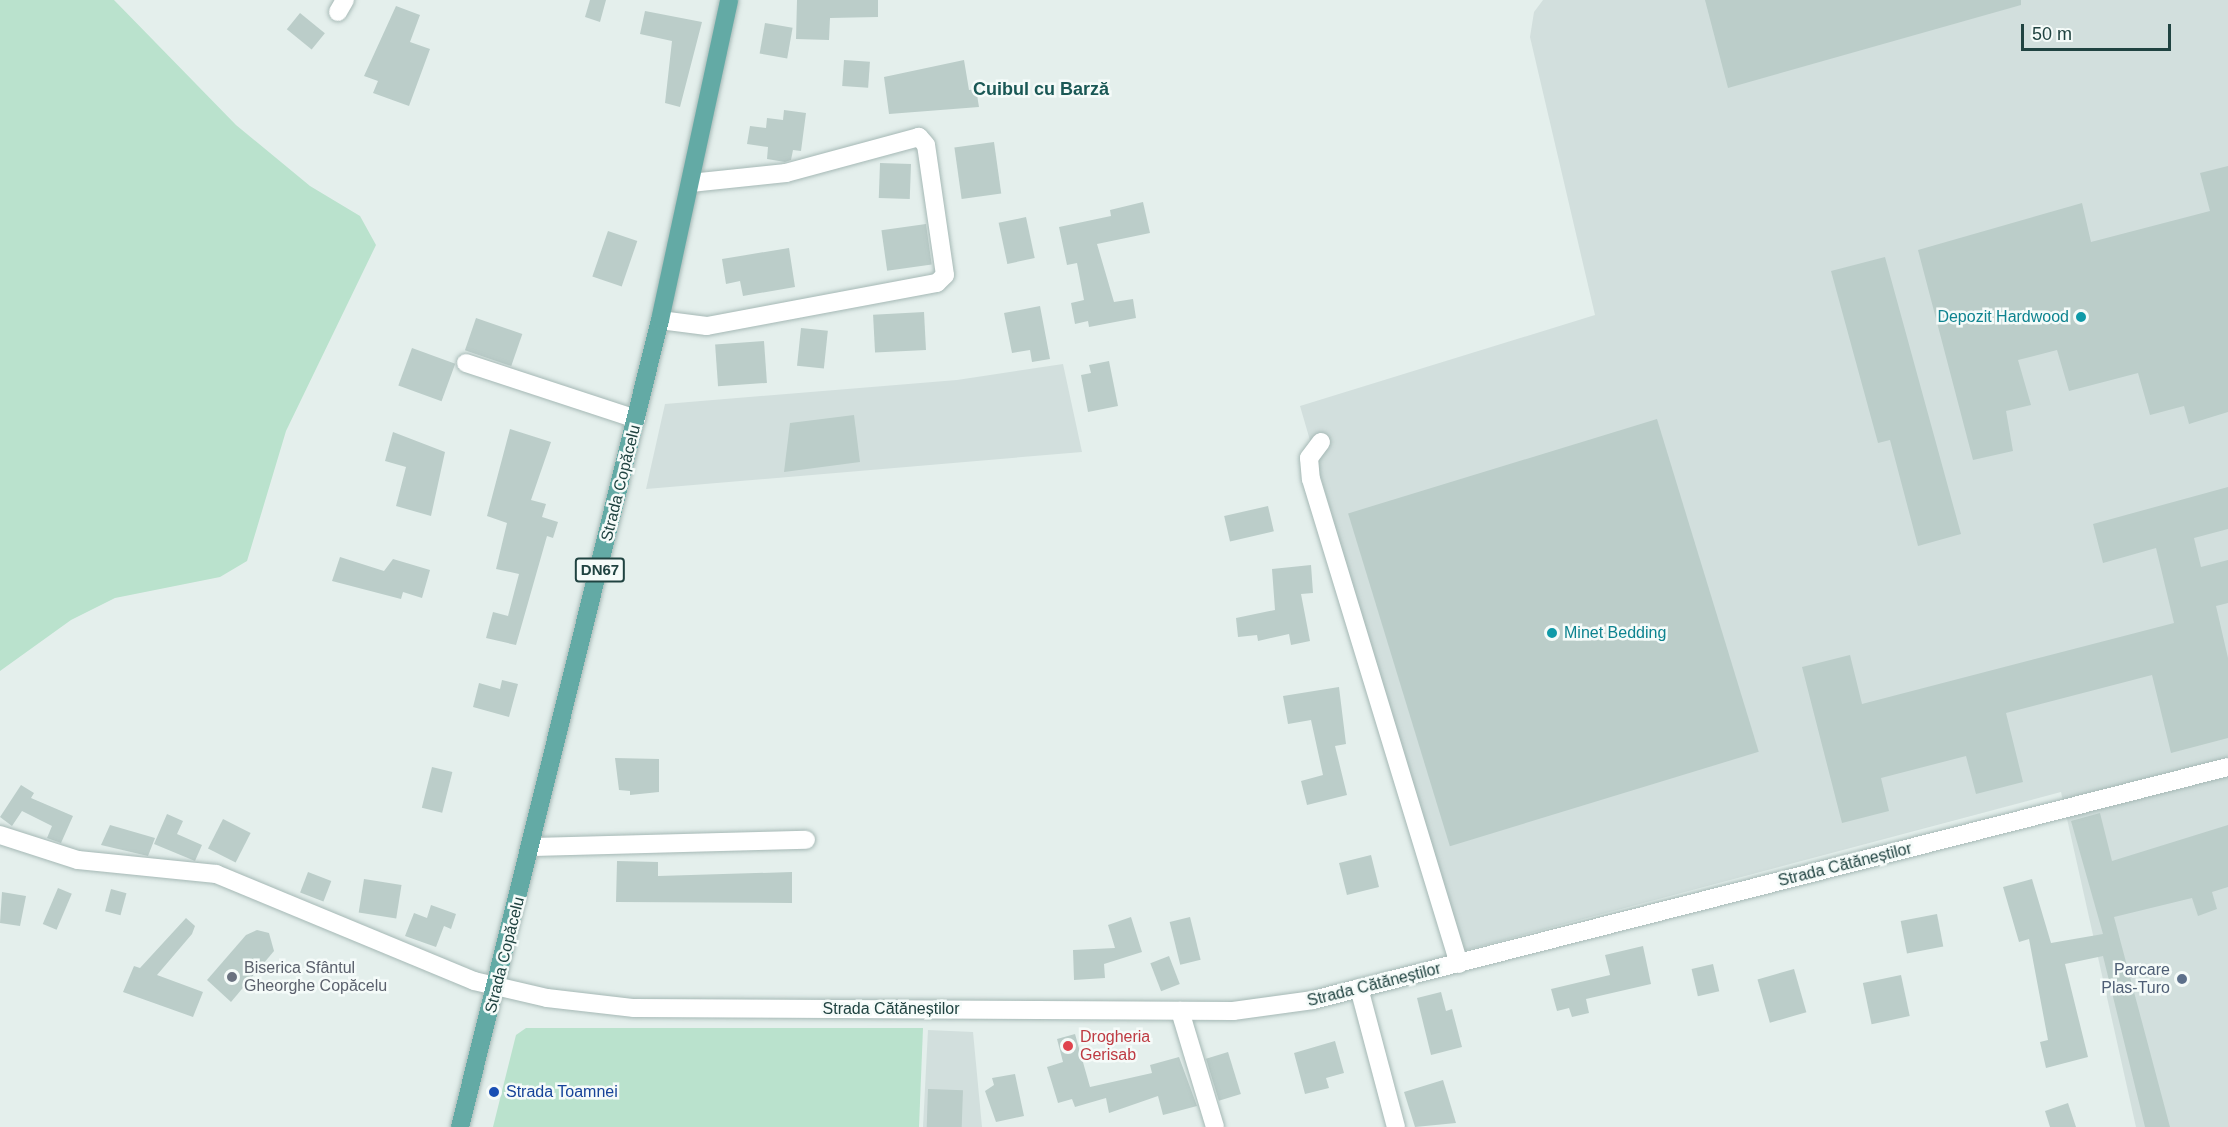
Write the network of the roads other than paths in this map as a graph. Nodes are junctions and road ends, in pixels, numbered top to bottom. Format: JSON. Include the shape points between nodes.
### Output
{"nodes":[{"id":1,"x":728,"y":5,"type":"edge"},
{"id":2,"x":691,"y":183,"type":"junction"},
{"id":3,"x":660,"y":320,"type":"junction"},
{"id":4,"x":466,"y":363,"type":"dead end"},
{"id":5,"x":636,"y":419,"type":"junction"},
{"id":6,"x":1321,"y":442,"type":"dead end"},
{"id":7,"x":2228,"y":767,"type":"edge"},
{"id":8,"x":0,"y":835,"type":"edge"},
{"id":9,"x":806,"y":840,"type":"dead end"},
{"id":10,"x":533,"y":847,"type":"junction"},
{"id":11,"x":1459,"y":964,"type":"junction"},
{"id":12,"x":497,"y":986,"type":"junction"},
{"id":13,"x":1359,"y":988,"type":"junction"},
{"id":14,"x":1180,"y":1011,"type":"junction"},
{"id":15,"x":460,"y":1127,"type":"edge"},
{"id":16,"x":1215,"y":1127,"type":"edge"},
{"id":17,"x":1395,"y":1127,"type":"edge"}],
"edges":[{"from":1,"to":2,"type":"main road","name":"Strada Copăcelu","number":"DN67"},
{"from":2,"to":3,"type":"main road","name":"Strada Copăcelu","number":"DN67"},
{"from":2,"to":3,"type":"street","via":[[786,173],[919,137],[926,145],[945,275],[937,282],[915,287],[707,326]]},
{"from":3,"to":5,"type":"main road","name":"Strada Copăcelu","number":"DN67"},
{"from":4,"to":5,"type":"street"},
{"from":5,"to":10,"type":"main road","name":"Strada Copăcelu","number":"DN67"},
{"from":6,"to":11,"type":"street","via":[[1309,458],[1311,479]]},
{"from":7,"to":11,"type":"street","name":"Strada Cătăneștilor"},
{"from":8,"to":12,"type":"street","via":[[78,860],[216,874]]},
{"from":9,"to":10,"type":"street"},
{"from":10,"to":12,"type":"main road","name":"Strada Copăcelu","number":"DN67"},
{"from":11,"to":13,"type":"street","name":"Strada Cătăneștilor"},
{"from":12,"to":14,"type":"street","name":"Strada Cătăneștilor","via":[[634,1008]]},
{"from":12,"to":15,"type":"main road","name":"Strada Copăcelu","number":"DN67"},
{"from":13,"to":14,"type":"street","name":"Strada Cătăneștilor","via":[[1267,1010]]},
{"from":13,"to":17,"type":"street"},
{"from":14,"to":16,"type":"street"}]}
